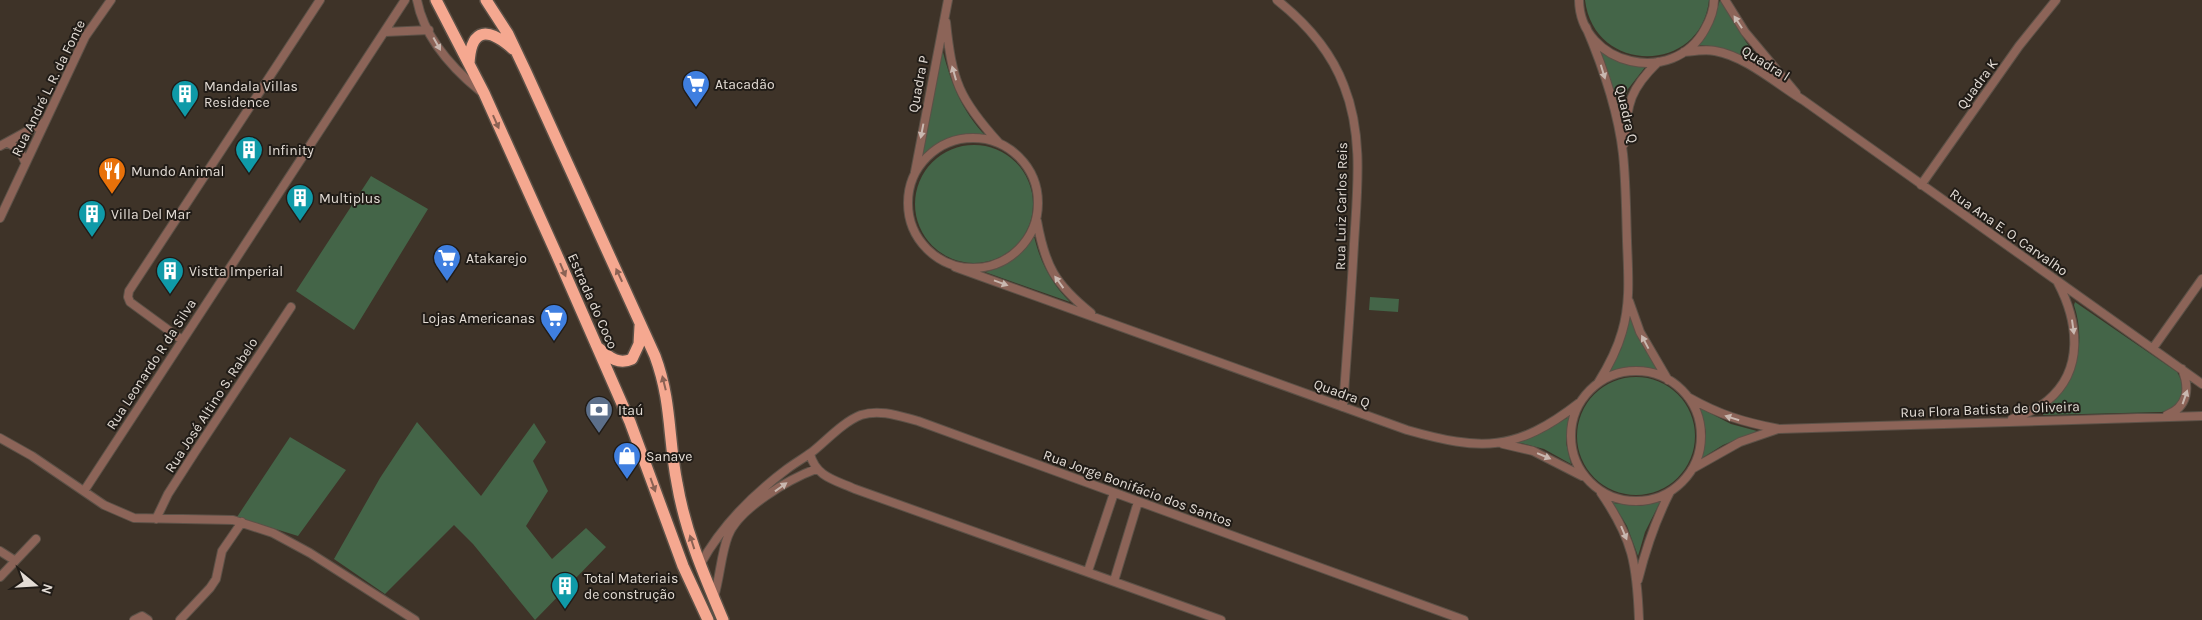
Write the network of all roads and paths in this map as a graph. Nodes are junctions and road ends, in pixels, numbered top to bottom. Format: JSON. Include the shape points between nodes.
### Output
{"nodes":[{"id":1,"x":111,"y":0,"type":"edge"},
{"id":2,"x":320,"y":0,"type":"edge"},
{"id":3,"x":405,"y":0,"type":"edge"},
{"id":4,"x":417,"y":0,"type":"edge"},
{"id":5,"x":436,"y":0,"type":"edge"},
{"id":6,"x":486,"y":0,"type":"edge"},
{"id":7,"x":948,"y":0,"type":"edge"},
{"id":8,"x":1278,"y":0,"type":"edge"},
{"id":9,"x":1573,"y":0,"type":"edge"},
{"id":10,"x":1579,"y":0,"type":"edge"},
{"id":11,"x":1714,"y":0,"type":"edge"},
{"id":12,"x":1725,"y":0,"type":"edge"},
{"id":13,"x":2056,"y":0,"type":"edge"},
{"id":14,"x":1581,"y":13,"type":"junction"},
{"id":15,"x":945,"y":14,"type":"junction"},
{"id":16,"x":1586,"y":26,"type":"junction"},
{"id":17,"x":429,"y":30,"type":"junction"},
{"id":18,"x":384,"y":32,"type":"junction"},
{"id":19,"x":517,"y":52,"type":"junction"},
{"id":20,"x":1684,"y":52,"type":"junction"},
{"id":21,"x":1658,"y":62,"type":"junction"},
{"id":22,"x":470,"y":64,"type":"junction"},
{"id":23,"x":484,"y":93,"type":"junction"},
{"id":24,"x":1803,"y":100,"type":"junction"},
{"id":25,"x":44,"y":122,"type":"junction"},
{"id":26,"x":8,"y":143,"type":"junction"},
{"id":27,"x":999,"y":143,"type":"junction"},
{"id":28,"x":0,"y":146,"type":"edge"},
{"id":29,"x":1623,"y":154,"type":"junction"},
{"id":30,"x":26,"y":162,"type":"junction"},
{"id":31,"x":915,"y":174,"type":"junction"},
{"id":32,"x":1921,"y":185,"type":"junction"},
{"id":33,"x":0,"y":218,"type":"edge"},
{"id":34,"x":1036,"y":219,"type":"junction"},
{"id":35,"x":955,"y":266,"type":"junction"},
{"id":36,"x":2202,"y":280,"type":"edge"},
{"id":37,"x":2057,"y":281,"type":"junction"},
{"id":38,"x":1629,"y":300,"type":"junction"},
{"id":39,"x":291,"y":307,"type":"dead end"},
{"id":40,"x":1094,"y":316,"type":"junction"},
{"id":41,"x":640,"y":320,"type":"junction"},
{"id":42,"x":182,"y":340,"type":"junction"},
{"id":43,"x":597,"y":346,"type":"junction"},
{"id":44,"x":2153,"y":348,"type":"junction"},
{"id":45,"x":2182,"y":369,"type":"junction"},
{"id":46,"x":1668,"y":380,"type":"junction"},
{"id":47,"x":1598,"y":383,"type":"junction"},
{"id":48,"x":2202,"y":384,"type":"edge"},
{"id":49,"x":1688,"y":397,"type":"junction"},
{"id":50,"x":1580,"y":403,"type":"junction"},
{"id":51,"x":1343,"y":407,"type":"junction"},
{"id":52,"x":2165,"y":416,"type":"junction"},
{"id":53,"x":2202,"y":416,"type":"edge"},
{"id":54,"x":2008,"y":421,"type":"junction"},
{"id":55,"x":1779,"y":429,"type":"junction"},
{"id":56,"x":0,"y":438,"type":"edge"},
{"id":57,"x":1501,"y":444,"type":"junction"},
{"id":58,"x":810,"y":454,"type":"junction"},
{"id":59,"x":816,"y":468,"type":"junction"},
{"id":60,"x":1692,"y":470,"type":"junction"},
{"id":61,"x":1584,"y":476,"type":"junction"},
{"id":62,"x":84,"y":491,"type":"junction"},
{"id":63,"x":1599,"y":491,"type":"junction"},
{"id":64,"x":1670,"y":492,"type":"junction"},
{"id":65,"x":1114,"y":493,"type":"junction"},
{"id":66,"x":764,"y":494,"type":"junction"},
{"id":67,"x":1138,"y":502,"type":"junction"},
{"id":68,"x":156,"y":519,"type":"junction"},
{"id":69,"x":735,"y":519,"type":"junction"},
{"id":70,"x":242,"y":522,"type":"junction"},
{"id":71,"x":36,"y":539,"type":"dead end"},
{"id":72,"x":0,"y":551,"type":"edge"},
{"id":73,"x":14,"y":560,"type":"junction"},
{"id":74,"x":700,"y":565,"type":"junction"},
{"id":75,"x":1088,"y":571,"type":"junction"},
{"id":76,"x":0,"y":577,"type":"edge"},
{"id":77,"x":1114,"y":580,"type":"junction"},
{"id":78,"x":1638,"y":582,"type":"junction"},
{"id":79,"x":714,"y":597,"type":"junction"},
{"id":80,"x":134,"y":620,"type":"edge"},
{"id":81,"x":148,"y":620,"type":"edge"},
{"id":82,"x":180,"y":620,"type":"edge"},
{"id":83,"x":415,"y":620,"type":"edge"},
{"id":84,"x":708,"y":620,"type":"edge"},
{"id":85,"x":724,"y":620,"type":"edge"},
{"id":86,"x":1221,"y":620,"type":"edge"},
{"id":87,"x":1464,"y":620,"type":"edge"},
{"id":88,"x":1639,"y":620,"type":"edge"}],
"edges":[{"from":1,"to":25,"type":"street","name":"Rua André L. R. da Fonte","via":[[85,36]]},
{"from":2,"to":42,"type":"street","via":[[129,291],[130,302]]},
{"from":3,"to":18,"type":"street","name":"Rua Leonardo R da Silva"},
{"from":4,"to":17,"type":"street"},
{"from":5,"to":22,"type":"highway","name":"Estrada do Coco"},
{"from":6,"to":19,"type":"highway"},
{"from":7,"to":15,"type":"street","name":"Quadra P"},
{"from":8,"to":51,"type":"street","name":"Rua Luiz Carlos Reis","via":[[1315,36],[1331,60],[1344,86],[1356,137],[1356,209]]},
{"from":9,"to":14,"type":"street"},
{"from":10,"to":14,"type":"street"},
{"from":11,"to":20,"type":"street","via":[[1710,20],[1702,35]]},
{"from":24,"to":12,"type":"street","one_way":true,"via":[[1745,32]]},
{"from":13,"to":32,"type":"street","name":"Quadra K","via":[[2019,46]]},
{"from":14,"to":16,"type":"street"},
{"from":27,"to":15,"type":"street","one_way":true,"via":[[962,96],[950,56]]},
{"from":15,"to":31,"type":"street","name":"Quadra P","one_way":true},
{"from":16,"to":21,"type":"street","via":[[1596,42],[1611,54],[1628,61]]},
{"from":16,"to":29,"type":"street","name":"Quadra Q","one_way":true,"via":[[1610,92]]},
{"from":17,"to":18,"type":"street"},
{"from":17,"to":23,"type":"street","one_way":true,"via":[[446,59]]},
{"from":18,"to":42,"type":"street","name":"Rua Leonardo R da Silva"},
{"from":19,"to":22,"type":"highway","via":[[498,37],[482,34],[471,45]]},
{"from":41,"to":19,"type":"highway","one_way":true},
{"from":20,"to":21,"type":"street"},
{"from":20,"to":24,"type":"street","name":"Quadra l","via":[[1714,50],[1729,55]]},
{"from":21,"to":29,"type":"street","via":[[1631,96]]},
{"from":22,"to":23,"type":"highway","name":"Estrada do Coco"},
{"from":23,"to":43,"type":"highway","name":"Estrada do Coco","one_way":true},
{"from":24,"to":32,"type":"street","name":"Rua Ana E. O. Carvalho"},
{"from":25,"to":26,"type":"street"},
{"from":25,"to":30,"type":"street","name":"Rua André L. R. da Fonte"},
{"from":26,"to":28,"type":"street"},
{"from":26,"to":30,"type":"street","via":[[19,149]]},
{"from":27,"to":31,"type":"street","via":[[980,138],[960,139],[942,146],[926,158]]},
{"from":27,"to":34,"type":"street","via":[[1014,152],[1027,166],[1035,182],[1038,200]]},
{"from":29,"to":38,"type":"street","name":"Quadra Q"},
{"from":30,"to":33,"type":"street","name":"Rua André L. R. da Fonte"},
{"from":31,"to":35,"type":"street","via":[[908,212],[913,230],[923,246],[938,259]]},
{"from":32,"to":37,"type":"street","name":"Rua Ana E. O. Carvalho"},
{"from":34,"to":35,"type":"street","via":[[1020,249],[1006,260],[990,267],[972,269]]},
{"from":40,"to":34,"type":"street","one_way":true,"via":[[1058,282],[1042,247]]},
{"from":35,"to":40,"type":"street","one_way":true},
{"from":36,"to":44,"type":"street"},
{"from":37,"to":44,"type":"street","name":"Rua Ana E. O. Carvalho"},
{"from":37,"to":54,"type":"street","one_way":true,"via":[[2073,320],[2072,361],[2062,385],[2048,401]]},
{"from":46,"to":38,"type":"street","name":"Quadra Q","one_way":true,"via":[[1640,332]]},
{"from":38,"to":47,"type":"street","name":"Quadra Q","via":[[1614,356]]},
{"from":39,"to":68,"type":"street","name":"Rua José Altino S. Rabelo","via":[[168,494]]},
{"from":40,"to":51,"type":"street","name":"Quadra Q"},
{"from":41,"to":43,"type":"highway","via":[[639,344],[632,359],[618,361]]},
{"from":74,"to":41,"type":"highway","one_way":true,"via":[[681,508],[668,398]]},
{"from":42,"to":62,"type":"street","name":"Rua Leonardo R da Silva"},
{"from":43,"to":84,"type":"highway","name":"Estrada do Coco","one_way":true,"via":[[630,422],[683,566]]},
{"from":44,"to":45,"type":"street","name":"Rua Ana E. O. Carvalho"},
{"from":45,"to":48,"type":"street","name":"Rua Ana E. O. Carvalho"},
{"from":52,"to":45,"type":"street","one_way":true,"via":[[2179,408],[2187,395]]},
{"from":46,"to":47,"type":"street","via":[[1651,373],[1633,371],[1614,374]]},
{"from":46,"to":49,"type":"street"},
{"from":47,"to":50,"type":"street"},
{"from":55,"to":49,"type":"street","name":"Rua Flora Batista de Oliveira","one_way":true,"via":[[1726,416]]},
{"from":49,"to":60,"type":"street","via":[[1700,425],[1701,440]]},
{"from":50,"to":57,"type":"street","name":"Quadra Q","via":[[1538,430]]},
{"from":50,"to":61,"type":"street","via":[[1572,421],[1570,440],[1574,459]]},
{"from":51,"to":57,"type":"street","name":"Quadra Q","via":[[1407,430],[1453,442]]},
{"from":52,"to":53,"type":"street","name":"Rua Flora Batista de Oliveira"},
{"from":52,"to":54,"type":"street","name":"Rua Flora Batista de Oliveira"},
{"from":54,"to":55,"type":"street","name":"Rua Flora Batista de Oliveira"},
{"from":55,"to":60,"type":"street","name":"Rua Flora Batista de Oliveira","via":[[1740,442]]},
{"from":56,"to":62,"type":"street"},
{"from":57,"to":61,"type":"street","one_way":true,"via":[[1533,451]]},
{"from":58,"to":59,"type":"street"},
{"from":58,"to":65,"type":"street","name":"Rua Jorge Bonifácio dos Santos","via":[[860,416],[875,412],[893,414]]},
{"from":58,"to":66,"type":"street","name":"Rua Jorge Bonifácio dos Santos","via":[[788,468]]},
{"from":66,"to":59,"type":"street","one_way":true},
{"from":59,"to":75,"type":"street","via":[[854,489]]},
{"from":60,"to":64,"type":"street"},
{"from":61,"to":63,"type":"street"},
{"from":62,"to":68,"type":"street","via":[[117,512],[134,518]]},
{"from":63,"to":64,"type":"street","via":[[1627,502],[1642,502]]},
{"from":63,"to":78,"type":"street","one_way":true,"via":[[1617,517],[1633,557]]},
{"from":64,"to":78,"type":"street","via":[[1647,544]]},
{"from":65,"to":67,"type":"street","name":"Rua Jorge Bonifácio dos Santos"},
{"from":65,"to":75,"type":"street"},
{"from":66,"to":69,"type":"street"},
{"from":67,"to":77,"type":"street"},
{"from":67,"to":87,"type":"street","name":"Rua Jorge Bonifácio dos Santos"},
{"from":68,"to":70,"type":"street"},
{"from":69,"to":74,"type":"street","via":[[716,537]]},
{"from":69,"to":79,"type":"street"},
{"from":70,"to":82,"type":"street","via":[[222,551],[216,579]]},
{"from":70,"to":83,"type":"street","via":[[273,533],[310,553]]},
{"from":71,"to":73,"type":"street"},
{"from":72,"to":73,"type":"street"},
{"from":73,"to":76,"type":"street"},
{"from":74,"to":79,"type":"highway"},
{"from":75,"to":77,"type":"street"},
{"from":77,"to":86,"type":"street"},
{"from":78,"to":88,"type":"street"},
{"from":79,"to":85,"type":"highway"},
{"from":80,"to":81,"type":"street","via":[[142,616]]}]}
